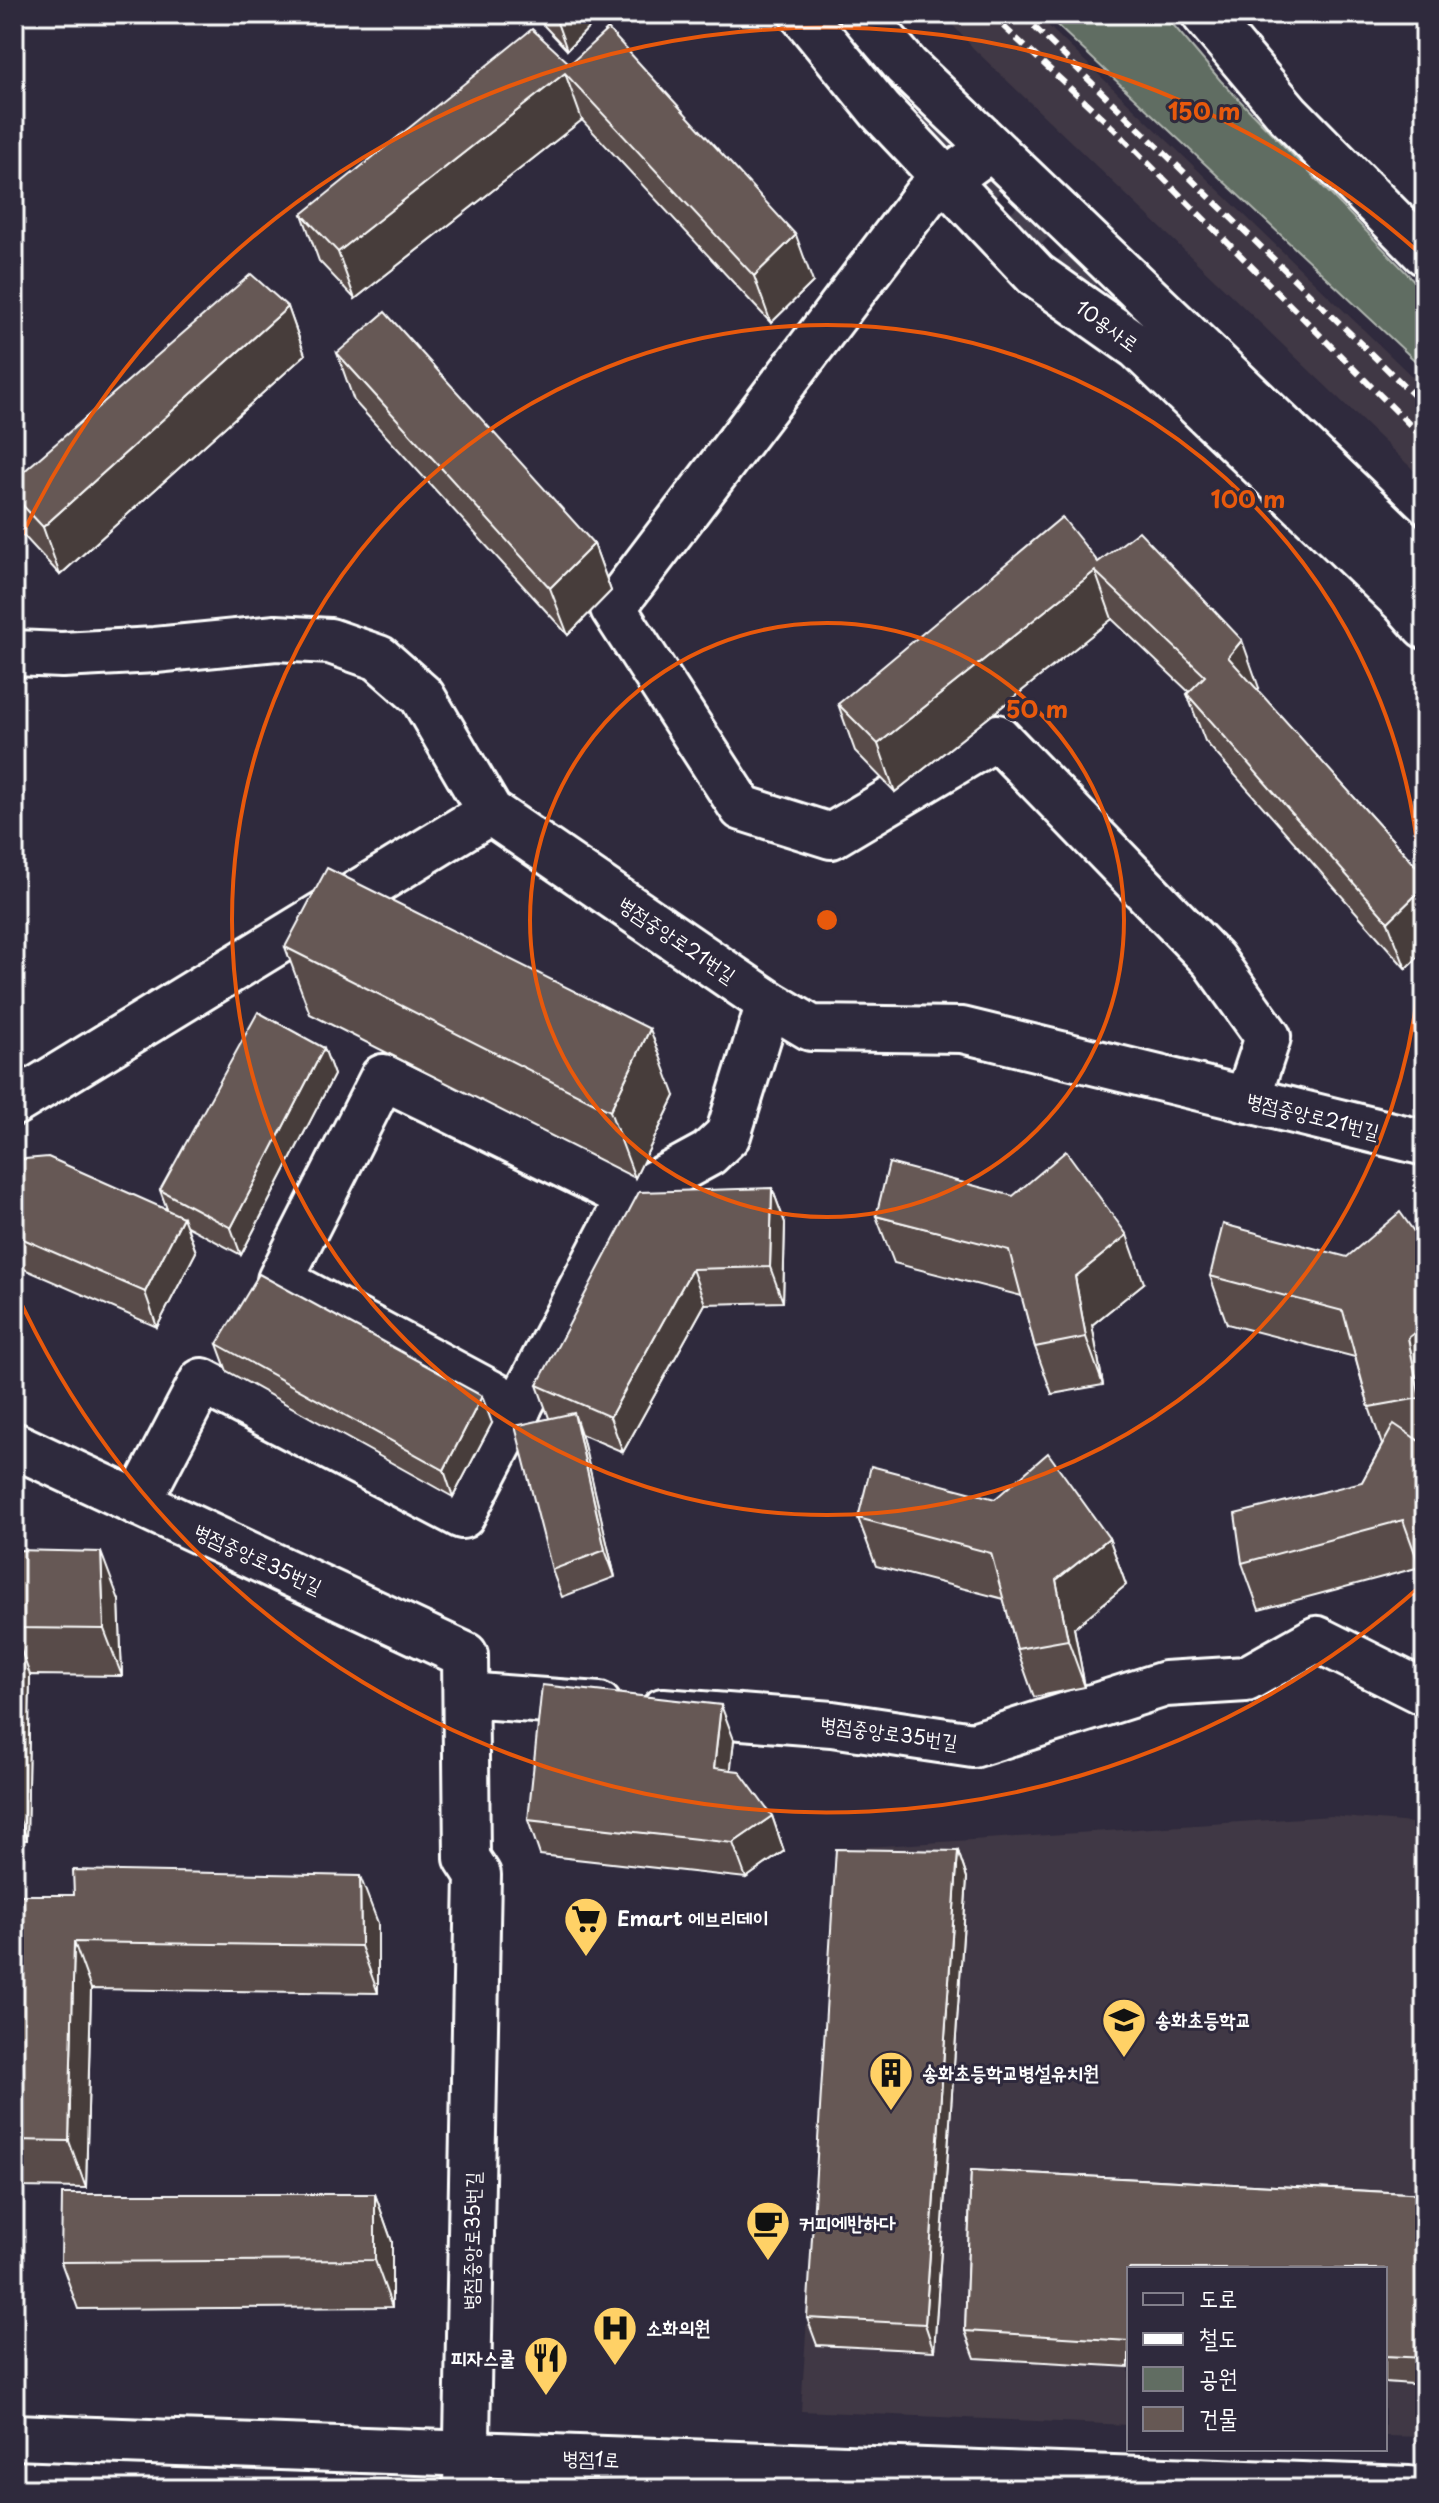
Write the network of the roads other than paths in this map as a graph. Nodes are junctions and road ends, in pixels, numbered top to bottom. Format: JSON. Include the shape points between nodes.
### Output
{"nodes":[{"id":1,"x":802,"y":14,"type":"edge"},
{"id":2,"x":862,"y":14,"type":"edge"},
{"id":3,"x":1204,"y":14,"type":"edge"},
{"id":4,"x":991,"y":148,"type":"junction"},
{"id":5,"x":947,"y":181,"type":"junction"},
{"id":6,"x":1425,"y":253,"type":"edge"},
{"id":7,"x":1425,"y":564,"type":"edge"},
{"id":8,"x":1425,"y":626,"type":"edge"},
{"id":9,"x":14,"y":653,"type":"edge"},
{"id":10,"x":490,"y":812,"type":"junction"},
{"id":11,"x":769,"y":1003,"type":"junction"},
{"id":12,"x":1247,"y":1100,"type":"junction"},
{"id":13,"x":14,"y":1103,"type":"edge"},
{"id":14,"x":1425,"y":1143,"type":"edge"},
{"id":15,"x":629,"y":1197,"type":"junction"},
{"id":16,"x":519,"y":1408,"type":"junction"},
{"id":17,"x":14,"y":1445,"type":"edge"},
{"id":18,"x":138,"y":1503,"type":"junction"},
{"id":19,"x":1425,"y":1693,"type":"edge"},
{"id":20,"x":466,"y":1695,"type":"junction"},
{"id":21,"x":14,"y":2437,"type":"edge"},
{"id":22,"x":467,"y":2472,"type":"edge"},
{"id":23,"x":1409,"y":2489,"type":"edge"}],
"edges":[{"from":1,"to":5,"type":"street","name":"10용사로","via":[[880,110]]},
{"from":2,"to":4,"type":"street","via":[[906,66]]},
{"from":3,"to":6,"type":"street","via":[[1288,114]]},
{"from":4,"to":5,"type":"street"},
{"from":4,"to":7,"type":"street"},
{"from":5,"to":8,"type":"street","name":"10용사로","via":[[1036,275],[1138,347]]},
{"from":5,"to":12,"type":"street","via":[[921,201],[613,608],[742,808],[831,836],[997,737],[1213,960],[1268,1037]]},
{"from":9,"to":10,"type":"street","name":"병점중앙로21번길","via":[[155,650],[276,638],[330,641],[379,658],[422,696]]},
{"from":10,"to":11,"type":"street","name":"병점중앙로21번길"},
{"from":10,"to":13,"type":"street"},
{"from":11,"to":12,"type":"street","name":"병점중앙로21번길","via":[[811,1028],[962,1030]]},
{"from":11,"to":15,"type":"street","via":[[728,1135],[708,1154]]},
{"from":12,"to":14,"type":"street","name":"병점중앙로21번길"},
{"from":15,"to":16,"type":"street"},
{"from":15,"to":16,"type":"street","via":[[383,1077],[280,1280]]},
{"from":16,"to":18,"type":"street","via":[[462,1516],[202,1381]]},
{"from":17,"to":18,"type":"street","name":"병점중앙로35번길"},
{"from":18,"to":20,"type":"street","name":"병점중앙로35번길","via":[[465,1655]]},
{"from":19,"to":20,"type":"street","name":"병점중앙로35번길","via":[[1317,1639],[1246,1679],[1165,1684],[973,1745],[832,1724]]},
{"from":20,"to":22,"type":"street","name":"병점중앙로35번길","via":[[467,1858],[478,1875]]},
{"from":21,"to":22,"type":"street","name":"병점1로"},
{"from":22,"to":23,"type":"street","name":"병점1로"}]}
